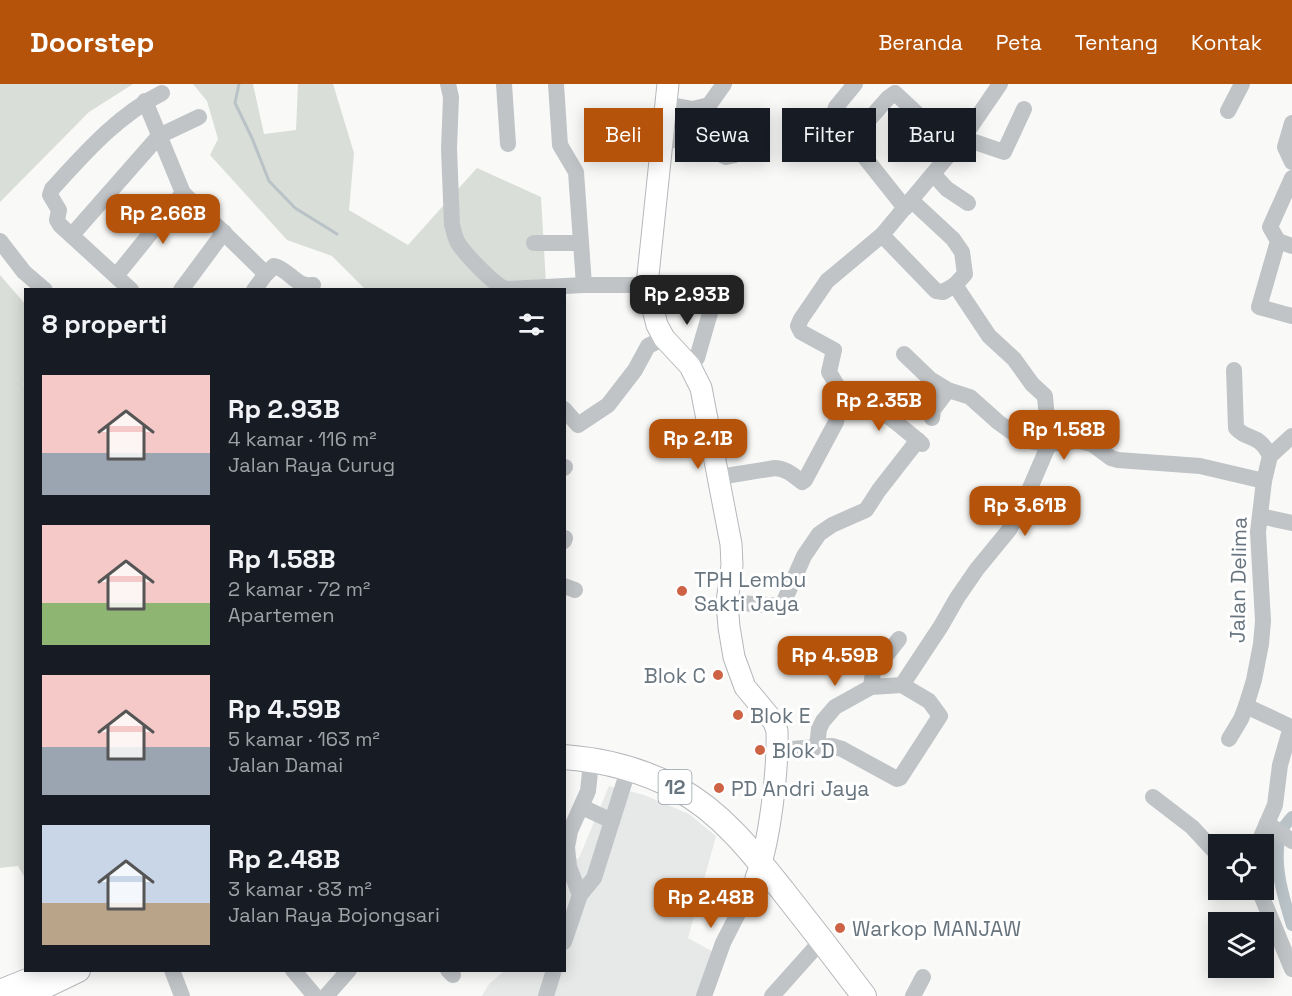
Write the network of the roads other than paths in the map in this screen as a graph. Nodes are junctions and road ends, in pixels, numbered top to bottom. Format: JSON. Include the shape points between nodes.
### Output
{"nodes":[{"id":1,"x":448,"y":84,"type":"edge"},
{"id":2,"x":504,"y":84,"type":"edge"},
{"id":3,"x":556,"y":84,"type":"edge"},
{"id":4,"x":724,"y":84,"type":"edge"},
{"id":5,"x":855,"y":84,"type":"edge"},
{"id":6,"x":1000,"y":84,"type":"edge"},
{"id":7,"x":1242,"y":84,"type":"edge"},
{"id":8,"x":162,"y":93,"type":"dead end"},
{"id":9,"x":667,"y":94,"type":"edge"},
{"id":10,"x":146,"y":101,"type":"junction"},
{"id":11,"x":836,"y":108,"type":"edge"},
{"id":12,"x":914,"y":108,"type":"edge"},
{"id":13,"x":1024,"y":109,"type":"dead end"},
{"id":14,"x":876,"y":111,"type":"edge"},
{"id":15,"x":1228,"y":111,"type":"dead end"},
{"id":16,"x":200,"y":117,"type":"dead end"},
{"id":17,"x":976,"y":119,"type":"edge"},
{"id":18,"x":1292,"y":123,"type":"edge"},
{"id":19,"x":663,"y":129,"type":"edge"},
{"id":20,"x":159,"y":136,"type":"junction"},
{"id":21,"x":508,"y":144,"type":"dead end"},
{"id":22,"x":976,"y":146,"type":"edge"},
{"id":23,"x":660,"y":162,"type":"edge"},
{"id":24,"x":870,"y":162,"type":"edge"},
{"id":25,"x":943,"y":162,"type":"edge"},
{"id":26,"x":1292,"y":162,"type":"edge"},
{"id":27,"x":933,"y":174,"type":"junction"},
{"id":28,"x":1292,"y":178,"type":"edge"},
{"id":29,"x":183,"y":193,"type":"junction"},
{"id":30,"x":1288,"y":200,"type":"edge"},
{"id":31,"x":968,"y":203,"type":"dead end"},
{"id":32,"x":908,"y":204,"type":"junction"},
{"id":33,"x":224,"y":232,"type":"junction"},
{"id":34,"x":72,"y":235,"type":"junction"},
{"id":35,"x":882,"y":235,"type":"junction"},
{"id":36,"x":0,"y":241,"type":"edge"},
{"id":37,"x":534,"y":243,"type":"dead end"},
{"id":38,"x":580,"y":243,"type":"junction"},
{"id":39,"x":1285,"y":244,"type":"edge"},
{"id":40,"x":266,"y":274,"type":"junction"},
{"id":41,"x":116,"y":276,"type":"junction"},
{"id":42,"x":584,"y":285,"type":"junction"},
{"id":43,"x":647,"y":285,"type":"junction"},
{"id":44,"x":955,"y":285,"type":"junction"},
{"id":45,"x":303,"y":286,"type":"edge"},
{"id":46,"x":43,"y":288,"type":"edge"},
{"id":47,"x":129,"y":288,"type":"edge"},
{"id":48,"x":182,"y":288,"type":"edge"},
{"id":49,"x":256,"y":288,"type":"edge"},
{"id":50,"x":502,"y":288,"type":"edge"},
{"id":51,"x":526,"y":288,"type":"edge"},
{"id":52,"x":712,"y":306,"type":"dead end"},
{"id":53,"x":1292,"y":316,"type":"edge"},
{"id":54,"x":664,"y":338,"type":"junction"},
{"id":55,"x":904,"y":354,"type":"dead end"},
{"id":56,"x":690,"y":366,"type":"junction"},
{"id":57,"x":1234,"y":370,"type":"dead end"},
{"id":58,"x":948,"y":390,"type":"junction"},
{"id":59,"x":843,"y":394,"type":"junction"},
{"id":60,"x":566,"y":412,"type":"edge"},
{"id":61,"x":932,"y":418,"type":"dead end"},
{"id":62,"x":1292,"y":436,"type":"edge"},
{"id":63,"x":1049,"y":444,"type":"junction"},
{"id":64,"x":1270,"y":456,"type":"junction"},
{"id":65,"x":719,"y":477,"type":"junction"},
{"id":66,"x":1264,"y":481,"type":"junction"},
{"id":67,"x":1260,"y":516,"type":"junction"},
{"id":68,"x":1292,"y":523,"type":"edge"},
{"id":69,"x":727,"y":602,"type":"junction"},
{"id":70,"x":899,"y":639,"type":"dead end"},
{"id":71,"x":902,"y":685,"type":"junction"},
{"id":72,"x":871,"y":687,"type":"junction"},
{"id":73,"x":1246,"y":706,"type":"junction"},
{"id":74,"x":1292,"y":726,"type":"edge"},
{"id":75,"x":1229,"y":739,"type":"dead end"},
{"id":76,"x":818,"y":747,"type":"junction"},
{"id":77,"x":777,"y":750,"type":"junction"},
{"id":78,"x":566,"y":758,"type":"edge"},
{"id":79,"x":566,"y":770,"type":"edge"},
{"id":80,"x":590,"y":772,"type":"junction"},
{"id":81,"x":625,"y":780,"type":"junction"},
{"id":82,"x":1153,"y":797,"type":"dead end"},
{"id":83,"x":582,"y":807,"type":"junction"},
{"id":84,"x":612,"y":821,"type":"junction"},
{"id":85,"x":1279,"y":832,"type":"edge"},
{"id":86,"x":1208,"y":844,"type":"edge"},
{"id":87,"x":759,"y":871,"type":"junction"},
{"id":88,"x":580,"y":895,"type":"junction"},
{"id":89,"x":1263,"y":900,"type":"edge"},
{"id":90,"x":566,"y":936,"type":"edge"},
{"id":91,"x":814,"y":949,"type":"junction"},
{"id":92,"x":1292,"y":969,"type":"edge"},
{"id":93,"x":46,"y":972,"type":"edge"},
{"id":94,"x":74,"y":972,"type":"edge"},
{"id":95,"x":173,"y":972,"type":"edge"},
{"id":96,"x":295,"y":972,"type":"edge"},
{"id":97,"x":347,"y":972,"type":"edge"},
{"id":98,"x":554,"y":972,"type":"edge"},
{"id":99,"x":923,"y":977,"type":"dead end"},
{"id":100,"x":0,"y":992,"type":"edge"},
{"id":101,"x":24,"y":996,"type":"edge"},
{"id":102,"x":182,"y":996,"type":"edge"},
{"id":103,"x":315,"y":996,"type":"edge"},
{"id":104,"x":326,"y":996,"type":"edge"},
{"id":105,"x":546,"y":996,"type":"edge"},
{"id":106,"x":704,"y":996,"type":"edge"},
{"id":107,"x":772,"y":996,"type":"edge"},
{"id":108,"x":850,"y":996,"type":"edge"},
{"id":109,"x":864,"y":996,"type":"edge"},
{"id":110,"x":913,"y":996,"type":"edge"}],
"edges":[{"from":1,"to":50,"type":"street","via":[[452,225],[458,243]]},
{"from":2,"to":21,"type":"street"},
{"from":3,"to":38,"type":"street","via":[[560,145],[576,172]]},
{"from":4,"to":9,"type":"street","via":[[709,105],[693,109]]},
{"from":5,"to":11,"type":"street"},
{"from":6,"to":17,"type":"street"},
{"from":7,"to":15,"type":"street"},
{"from":8,"to":10,"type":"street"},
{"from":9,"to":19,"type":"main road"},
{"from":10,"to":20,"type":"street"},
{"from":10,"to":34,"type":"street","via":[[95,142],[52,189],[50,195],[59,210],[57,220]]},
{"from":12,"to":14,"type":"street","via":[[895,93]]},
{"from":13,"to":22,"type":"street","via":[[1004,152]]},
{"from":16,"to":20,"type":"street"},
{"from":18,"to":26,"type":"street","via":[[1285,147]]},
{"from":20,"to":29,"type":"street"},
{"from":20,"to":34,"type":"street"},
{"from":23,"to":43,"type":"main road"},
{"from":24,"to":32,"type":"street"},
{"from":25,"to":27,"type":"street"},
{"from":27,"to":31,"type":"street"},
{"from":27,"to":32,"type":"street"},
{"from":28,"to":30,"type":"street"},
{"from":29,"to":33,"type":"street"},
{"from":29,"to":41,"type":"street"},
{"from":30,"to":39,"type":"street","via":[[1270,227]]},
{"from":32,"to":35,"type":"street"},
{"from":32,"to":44,"type":"street","via":[[953,239],[962,252],[965,274]]},
{"from":33,"to":40,"type":"street"},
{"from":33,"to":48,"type":"street"},
{"from":34,"to":41,"type":"street"},
{"from":35,"to":44,"type":"street","via":[[936,291],[943,292]]},
{"from":35,"to":59,"type":"street","via":[[827,281],[798,326],[801,332],[834,350],[828,372]]},
{"from":36,"to":46,"type":"street","via":[[24,272]]},
{"from":37,"to":38,"type":"street"},
{"from":38,"to":42,"type":"street"},
{"from":39,"to":53,"type":"street","via":[[1259,308]]},
{"from":40,"to":45,"type":"street","via":[[274,266],[280,267]]},
{"from":40,"to":49,"type":"street"},
{"from":41,"to":47,"type":"street"},
{"from":42,"to":43,"type":"street"},
{"from":42,"to":51,"type":"street"},
{"from":43,"to":54,"type":"main road","via":[[653,315]]},
{"from":44,"to":63,"type":"street","via":[[989,336],[1045,396]]},
{"from":52,"to":56,"type":"street","via":[[697,358]]},
{"from":54,"to":56,"type":"main road"},
{"from":54,"to":60,"type":"street","via":[[648,346],[608,405],[578,425]]},
{"from":55,"to":58,"type":"street"},
{"from":56,"to":65,"type":"main road","via":[[701,388]]},
{"from":57,"to":64,"type":"street","via":[[1236,428],[1260,441]]},
{"from":58,"to":61,"type":"street","via":[[933,410]]},
{"from":58,"to":63,"type":"street","via":[[970,397],[1023,440]]},
{"from":59,"to":65,"type":"street","via":[[836,422],[802,482],[783,469]]},
{"from":59,"to":69,"type":"street","via":[[855,395],[920,442],[866,510],[819,534],[804,556],[782,606]]},
{"from":62,"to":64,"type":"street"},
{"from":63,"to":66,"type":"street","via":[[1078,441],[1092,444],[1118,460],[1200,466]]},
{"from":63,"to":71,"type":"street","via":[[1009,530],[977,569]]},
{"from":64,"to":66,"type":"street","name":"Jalan Delima"},
{"from":65,"to":69,"type":"main road","via":[[732,556]]},
{"from":66,"to":67,"type":"street","name":"Jalan Delima"},
{"from":67,"to":68,"type":"street"},
{"from":67,"to":73,"type":"street","name":"Jalan Delima","via":[[1263,621]]},
{"from":69,"to":77,"type":"main road","via":[[741,679],[774,722]]},
{"from":70,"to":72,"type":"street","via":[[873,672]]},
{"from":71,"to":72,"type":"street"},
{"from":71,"to":76,"type":"street","via":[[929,701],[940,716],[900,778],[842,749]]},
{"from":72,"to":76,"type":"street","via":[[827,715],[819,729]]},
{"from":73,"to":74,"type":"street"},
{"from":73,"to":75,"type":"street","name":"Jalan Delima"},
{"from":74,"to":85,"type":"street","via":[[1280,765]]},
{"from":76,"to":77,"type":"street"},
{"from":77,"to":87,"type":"main road"},
{"from":78,"to":87,"type":"highway","number":"12","via":[[628,768],[680,790],[720,819]]},
{"from":79,"to":80,"type":"highway","number":"12"},
{"from":80,"to":81,"type":"highway","number":"12"},
{"from":80,"to":83,"type":"street"},
{"from":81,"to":84,"type":"street"},
{"from":81,"to":87,"type":"highway","number":"12","via":[[694,813]]},
{"from":82,"to":86,"type":"street"},
{"from":83,"to":84,"type":"street"},
{"from":83,"to":88,"type":"street","via":[[567,847],[568,867]]},
{"from":84,"to":88,"type":"street","via":[[594,878]]},
{"from":87,"to":91,"type":"highway","number":"12"},
{"from":87,"to":106,"type":"street","via":[[723,943]]},
{"from":87,"to":109,"type":"highway","number":"12"},
{"from":88,"to":90,"type":"street"},
{"from":89,"to":92,"type":"street"},
{"from":91,"to":107,"type":"street"},
{"from":91,"to":108,"type":"highway","number":"12"},
{"from":93,"to":100,"type":"highway"},
{"from":94,"to":101,"type":"highway"},
{"from":95,"to":102,"type":"street"},
{"from":96,"to":103,"type":"street"},
{"from":97,"to":104,"type":"street"},
{"from":98,"to":105,"type":"street"},
{"from":99,"to":110,"type":"street"}]}
